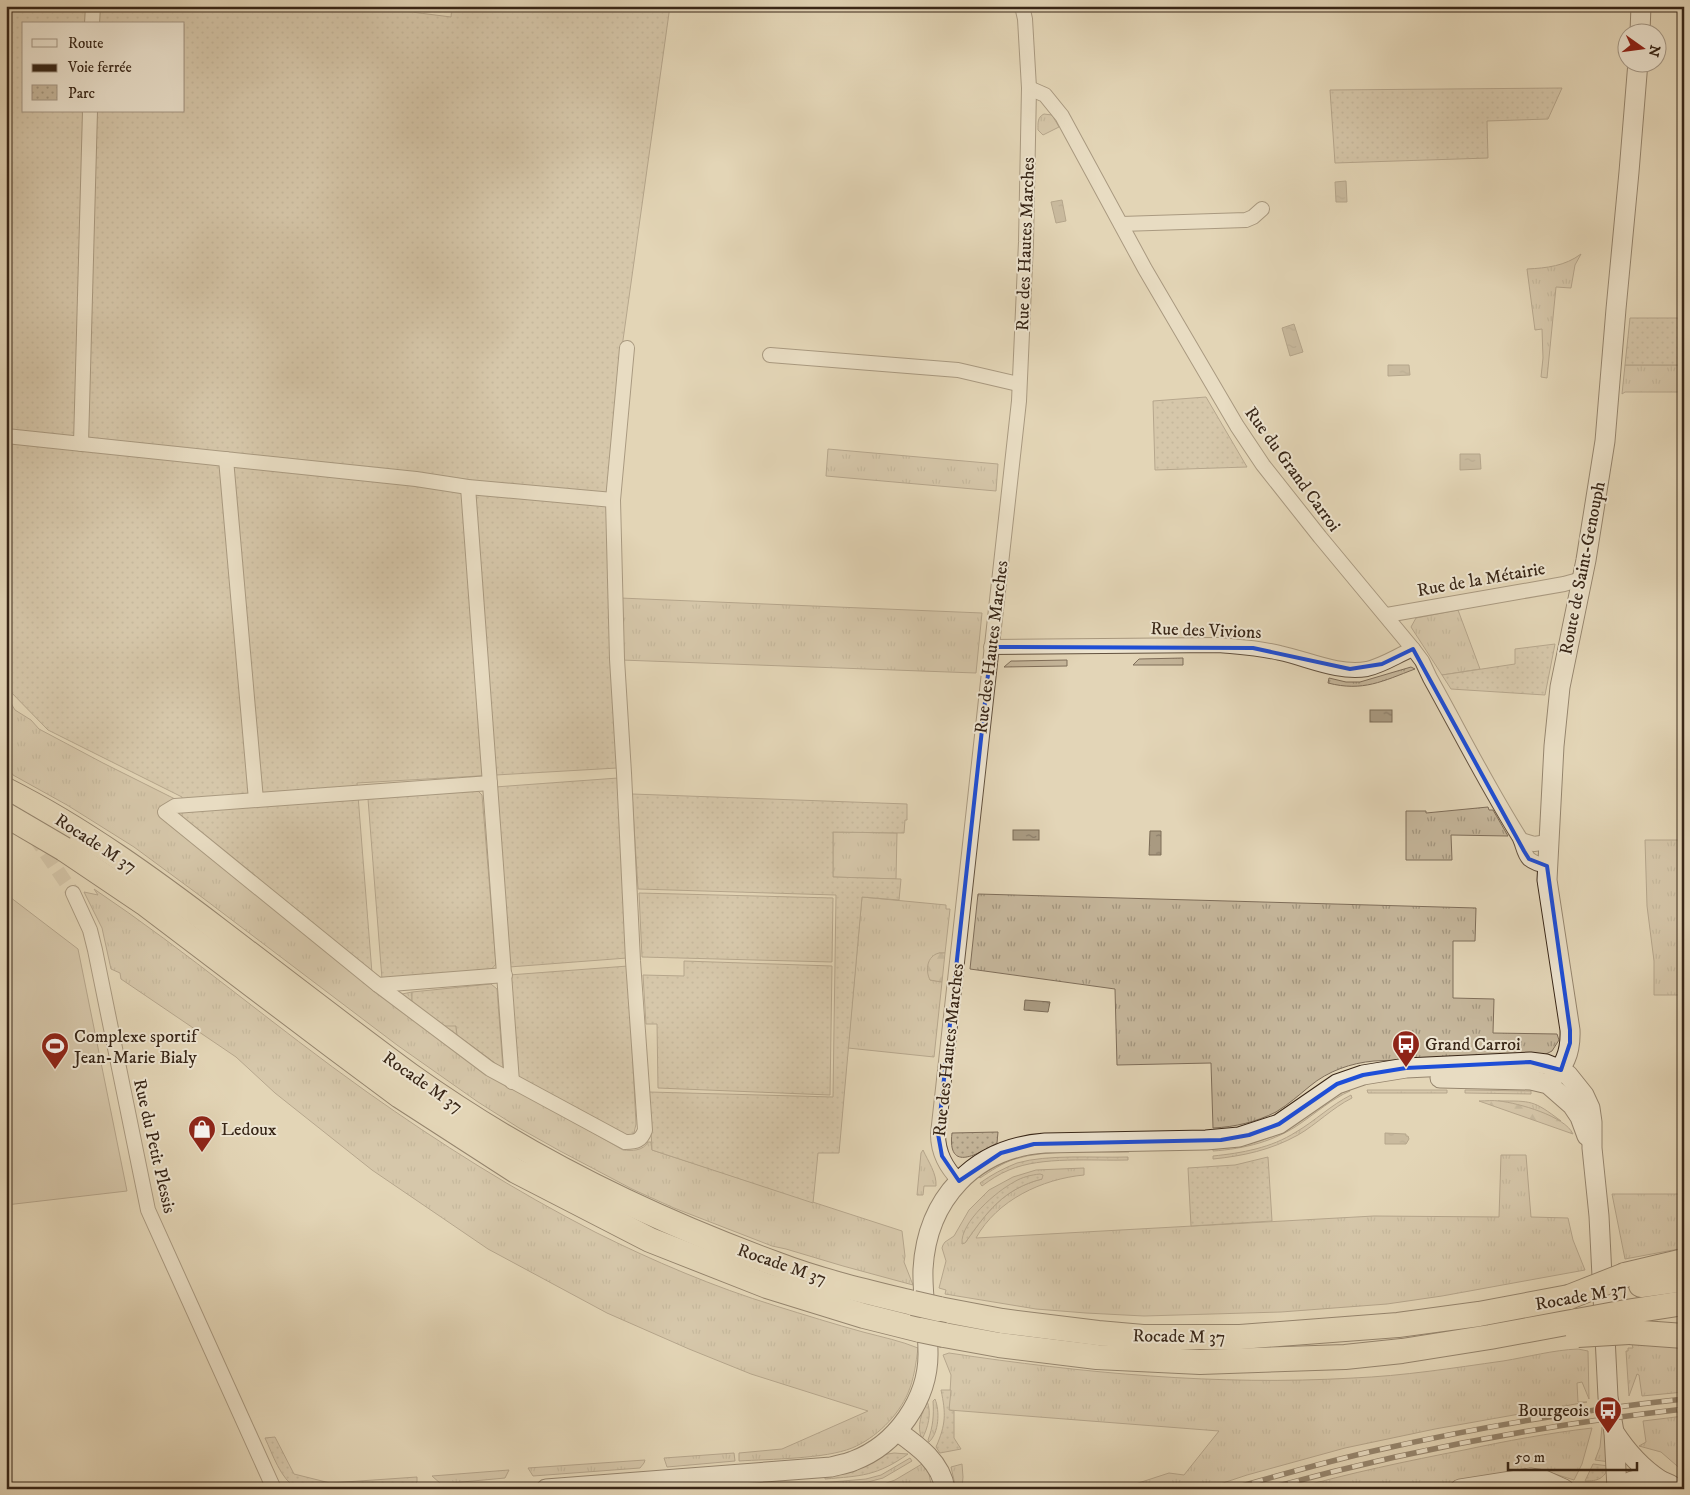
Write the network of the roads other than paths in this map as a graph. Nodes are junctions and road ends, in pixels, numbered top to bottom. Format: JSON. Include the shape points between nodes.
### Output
{"nodes":[{"id":1,"x":93,"y":6,"type":"edge"},
{"id":2,"x":1022,"y":6,"type":"edge"},
{"id":3,"x":1640,"y":6,"type":"edge"},
{"id":4,"x":92,"y":22,"type":"edge"},
{"id":5,"x":1640,"y":22,"type":"edge"},
{"id":6,"x":1637,"y":72,"type":"edge"},
{"id":7,"x":1029,"y":88,"type":"junction"},
{"id":8,"x":1029,"y":106,"type":"junction"},
{"id":9,"x":1054,"y":106,"type":"junction"},
{"id":10,"x":90,"y":112,"type":"edge"},
{"id":11,"x":1262,"y":209,"type":"dead end"},
{"id":12,"x":1121,"y":224,"type":"junction"},
{"id":13,"x":628,"y":348,"type":"dead end"},
{"id":14,"x":770,"y":355,"type":"dead end"},
{"id":15,"x":1018,"y":384,"type":"junction"},
{"id":16,"x":6,"y":436,"type":"edge"},
{"id":17,"x":81,"y":444,"type":"junction"},
{"id":18,"x":226,"y":459,"type":"junction"},
{"id":19,"x":468,"y":487,"type":"junction"},
{"id":20,"x":613,"y":500,"type":"junction"},
{"id":21,"x":1582,"y":579,"type":"junction"},
{"id":22,"x":1387,"y":615,"type":"junction"},
{"id":23,"x":992,"y":647,"type":"junction"},
{"id":24,"x":1413,"y":649,"type":"junction"},
{"id":25,"x":490,"y":783,"type":"junction"},
{"id":26,"x":6,"y":790,"type":"edge"},
{"id":27,"x":256,"y":800,"type":"junction"},
{"id":28,"x":6,"y":815,"type":"edge"},
{"id":29,"x":1521,"y":840,"type":"junction"},
{"id":30,"x":1548,"y":842,"type":"junction"},
{"id":31,"x":1547,"y":866,"type":"junction"},
{"id":32,"x":73,"y":894,"type":"tunnel mouth"},
{"id":33,"x":504,"y":976,"type":"junction"},
{"id":34,"x":378,"y":985,"type":"junction"},
{"id":35,"x":1561,"y":1070,"type":"junction"},
{"id":36,"x":1382,"y":1074,"type":"junction"},
{"id":37,"x":512,"y":1082,"type":"junction"},
{"id":38,"x":1548,"y":1084,"type":"junction"},
{"id":39,"x":1592,"y":1148,"type":"junction"},
{"id":40,"x":959,"y":1181,"type":"junction"},
{"id":41,"x":1684,"y":1261,"type":"edge"},
{"id":42,"x":1684,"y":1279,"type":"edge"},
{"id":43,"x":1626,"y":1281,"type":"junction"},
{"id":44,"x":1684,"y":1303,"type":"edge"},
{"id":45,"x":1628,"y":1322,"type":"junction"},
{"id":46,"x":1684,"y":1336,"type":"edge"},
{"id":47,"x":897,"y":1431,"type":"junction"},
{"id":48,"x":1614,"y":1432,"type":"junction"},
{"id":49,"x":1660,"y":1480,"type":"junction"},
{"id":50,"x":274,"y":1485,"type":"edge"},
{"id":51,"x":546,"y":1489,"type":"edge"},
{"id":52,"x":945,"y":1489,"type":"edge"},
{"id":53,"x":1460,"y":1489,"type":"edge"},
{"id":54,"x":1564,"y":1489,"type":"edge"},
{"id":55,"x":1617,"y":1489,"type":"edge"},
{"id":56,"x":1677,"y":1489,"type":"edge"}],
"edges":[{"from":1,"to":4,"type":"street"},
{"from":2,"to":7,"type":"street"},
{"from":3,"to":5,"type":"street"},
{"from":6,"to":21,"type":"street","name":"Route de Saint-Genouph","via":[[1605,442]]},
{"from":7,"to":8,"type":"street"},
{"from":7,"to":9,"type":"street","name":"Rue du Grand Carroi","via":[[1045,95]]},
{"from":8,"to":9,"type":"street"},
{"from":8,"to":15,"type":"street","name":"Rue des Hautes Marches"},
{"from":9,"to":12,"type":"street","name":"Rue du Grand Carroi"},
{"from":10,"to":17,"type":"street"},
{"from":11,"to":12,"type":"street","via":[[1246,220]]},
{"from":12,"to":22,"type":"street","name":"Rue du Grand Carroi","via":[[1211,383],[1263,465],[1343,566]]},
{"from":13,"to":20,"type":"street"},
{"from":14,"to":15,"type":"street","via":[[958,370]]},
{"from":15,"to":23,"type":"street","name":"Rue des Hautes Marches","via":[[1016,431]]},
{"from":16,"to":17,"type":"street"},
{"from":17,"to":18,"type":"street"},
{"from":18,"to":19,"type":"street"},
{"from":18,"to":27,"type":"street"},
{"from":19,"to":20,"type":"street"},
{"from":19,"to":25,"type":"street"},
{"from":20,"to":37,"type":"street","via":[[616,659],[645,1130],[637,1142],[625,1142]]},
{"from":21,"to":22,"type":"street","name":"Rue de la Métairie"},
{"from":21,"to":30,"type":"street","name":"Route de Saint-Genouph","via":[[1558,702]]},
{"from":22,"to":24,"type":"street","name":"Rue du Grand Carroi"},
{"from":23,"to":24,"type":"street","name":"Rue des Vivions","via":[[1236,646],[1263,649],[1350,670],[1382,664]]},
{"from":23,"to":40,"type":"street","name":"Rue des Hautes Marches","via":[[938,1134],[944,1162]]},
{"from":24,"to":29,"type":"street","name":"Rue du Grand Carroi"},
{"from":25,"to":27,"type":"street"},
{"from":25,"to":33,"type":"street"},
{"from":26,"to":43,"type":"highway","name":"Rocade M 37","bridge":true,"via":[[33,803],[154,881],[413,1077],[524,1148],[640,1209],[778,1265],[866,1292],[939,1310],[1098,1333],[1143,1337],[1240,1337],[1398,1326],[1569,1298]]},
{"from":27,"to":34,"type":"street","via":[[175,806],[165,812]]},
{"from":28,"to":45,"type":"highway","name":"Rocade M 37","bridge":true,"via":[[64,849],[144,903],[400,1096],[516,1171],[650,1240],[767,1286],[864,1316],[944,1335],[1055,1353],[1149,1361],[1336,1357]]},
{"from":29,"to":30,"type":"street","via":[[1534,844]]},
{"from":29,"to":31,"type":"street","name":"Rue du Grand Carroi","via":[[1529,859]]},
{"from":30,"to":31,"type":"street","name":"Route de Saint-Genouph"},
{"from":31,"to":35,"type":"street","name":"Route de Saint-Genouph","via":[[1548,894],[1570,1030],[1567,1057]]},
{"from":32,"to":50,"type":"street","name":"Rue du Petit Plessis","via":[[90,930],[95,950],[148,1210]]},
{"from":33,"to":34,"type":"street"},
{"from":33,"to":37,"type":"street"},
{"from":34,"to":37,"type":"street"},
{"from":35,"to":36,"type":"street","via":[[1530,1062],[1406,1068]]},
{"from":35,"to":38,"type":"street","name":"Route de Saint-Genouph"},
{"from":35,"to":39,"type":"street","via":[[1575,1084],[1590,1108]]},
{"from":36,"to":38,"type":"street","via":[[1405,1078],[1530,1080]]},
{"from":36,"to":40,"type":"street","via":[[1337,1084],[1288,1119],[1249,1135],[1221,1140],[1034,1144],[1001,1153]]},
{"from":38,"to":39,"type":"street","via":[[1572,1105]]},
{"from":39,"to":48,"type":"street","via":[[1599,1216],[1608,1398]]},
{"from":40,"to":47,"type":"street","via":[[945,1200],[926,1247],[923,1272],[928,1353],[926,1371],[915,1406]]},
{"from":41,"to":43,"type":"highway"},
{"from":42,"to":43,"type":"highway","name":"Rocade M 37"},
{"from":44,"to":45,"type":"highway","name":"Rocade M 37"},
{"from":45,"to":46,"type":"highway"},
{"from":47,"to":51,"type":"street","via":[[868,1453],[831,1467]]},
{"from":47,"to":52,"type":"street","via":[[937,1465]]},
{"from":48,"to":49,"type":"street","via":[[1642,1467]]},
{"from":48,"to":55,"type":"street"},
{"from":49,"to":55,"type":"street","via":[[1634,1479]]},
{"from":49,"to":56,"type":"street"},
{"from":53,"to":54,"type":"street","via":[[1530,1478]]}]}
